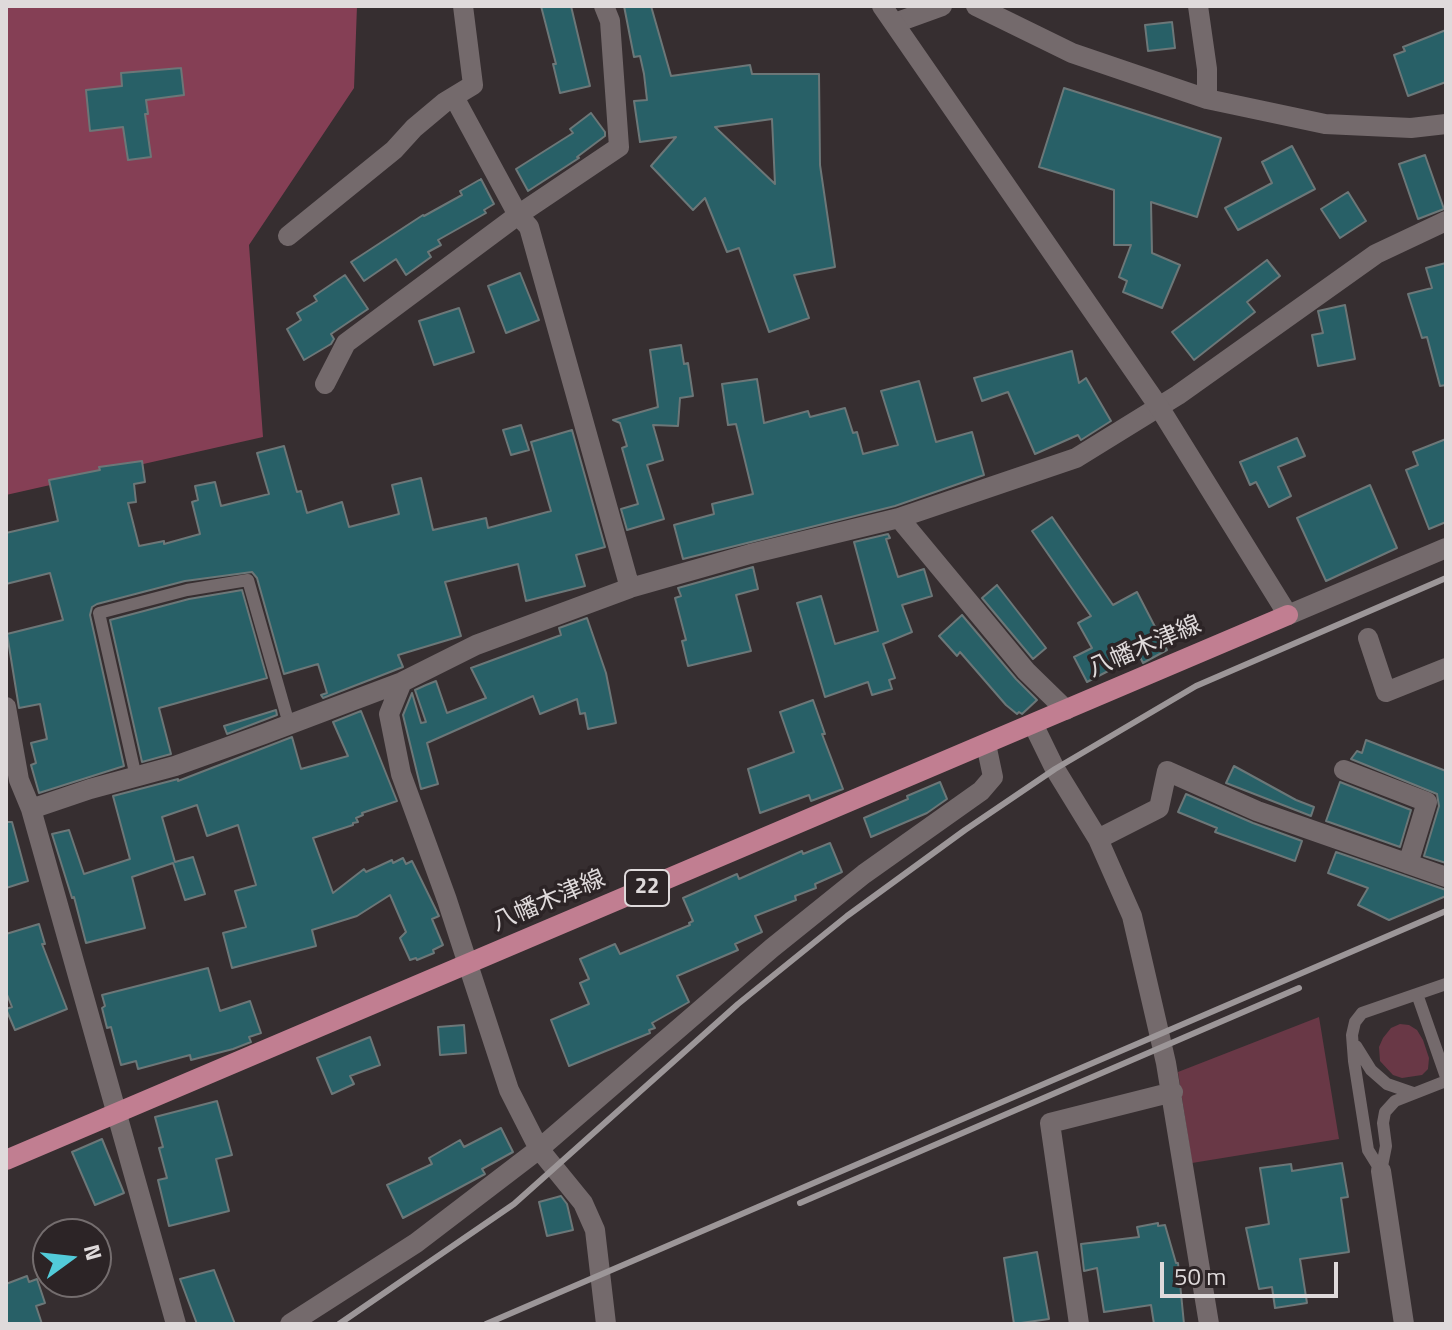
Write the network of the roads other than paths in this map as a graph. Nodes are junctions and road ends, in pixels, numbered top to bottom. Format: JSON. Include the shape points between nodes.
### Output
{"nodes":[{"id":1,"x":463,"y":6,"type":"edge"},
{"id":2,"x":604,"y":6,"type":"edge"},
{"id":3,"x":882,"y":6,"type":"edge"},
{"id":4,"x":942,"y":6,"type":"edge"},
{"id":5,"x":976,"y":6,"type":"edge"},
{"id":6,"x":1198,"y":6,"type":"edge"},
{"id":7,"x":895,"y":23,"type":"junction"},
{"id":8,"x":454,"y":97,"type":"junction"},
{"id":9,"x":1207,"y":99,"type":"junction"},
{"id":10,"x":1446,"y":124,"type":"edge"},
{"id":11,"x":518,"y":215,"type":"junction"},
{"id":12,"x":1446,"y":221,"type":"edge"},
{"id":13,"x":288,"y":236,"type":"dead end"},
{"id":14,"x":325,"y":384,"type":"dead end"},
{"id":15,"x":1159,"y":407,"type":"junction"},
{"id":16,"x":899,"y":518,"type":"junction"},
{"id":17,"x":1446,"y":548,"type":"edge"},
{"id":18,"x":630,"y":588,"type":"junction"},
{"id":19,"x":1288,"y":615,"type":"junction"},
{"id":20,"x":1368,"y":638,"type":"dead end"},
{"id":21,"x":1446,"y":668,"type":"edge"},
{"id":22,"x":402,"y":682,"type":"junction"},
{"id":23,"x":6,"y":707,"type":"edge"},
{"id":24,"x":1066,"y":710,"type":"junction"},
{"id":25,"x":289,"y":724,"type":"junction"},
{"id":26,"x":1033,"y":724,"type":"junction"},
{"id":27,"x":986,"y":744,"type":"junction"},
{"id":28,"x":1344,"y":770,"type":"dead end"},
{"id":29,"x":136,"y":777,"type":"junction"},
{"id":30,"x":13,"y":782,"type":"edge"},
{"id":31,"x":31,"y":809,"type":"junction"},
{"id":32,"x":1098,"y":839,"type":"junction"},
{"id":33,"x":1408,"y":864,"type":"junction"},
{"id":34,"x":1446,"y":877,"type":"edge"},
{"id":35,"x":467,"y":965,"type":"junction"},
{"id":36,"x":1446,"y":984,"type":"edge"},
{"id":37,"x":1417,"y":994,"type":"junction"},
{"id":38,"x":1352,"y":1035,"type":"junction"},
{"id":39,"x":1446,"y":1079,"type":"edge"},
{"id":40,"x":1173,"y":1092,"type":"junction"},
{"id":41,"x":1413,"y":1093,"type":"junction"},
{"id":42,"x":115,"y":1114,"type":"junction"},
{"id":43,"x":539,"y":1149,"type":"junction"},
{"id":44,"x":6,"y":1160,"type":"edge"},
{"id":45,"x":1381,"y":1171,"type":"junction"},
{"id":46,"x":176,"y":1324,"type":"edge"},
{"id":47,"x":290,"y":1324,"type":"edge"},
{"id":48,"x":606,"y":1324,"type":"edge"},
{"id":49,"x":1079,"y":1324,"type":"edge"},
{"id":50,"x":1209,"y":1324,"type":"edge"},
{"id":51,"x":1404,"y":1324,"type":"edge"}],
"edges":[{"from":1,"to":8,"type":"street","via":[[473,85]]},
{"from":2,"to":11,"type":"street","via":[[610,21],[619,147]]},
{"from":3,"to":7,"type":"street"},
{"from":4,"to":7,"type":"street"},
{"from":5,"to":9,"type":"street","via":[[1072,53]]},
{"from":6,"to":9,"type":"street"},
{"from":7,"to":15,"type":"street"},
{"from":8,"to":11,"type":"street"},
{"from":8,"to":13,"type":"street"},
{"from":9,"to":10,"type":"street","via":[[1325,124]]},
{"from":11,"to":14,"type":"street","via":[[346,343]]},
{"from":11,"to":18,"type":"street","via":[[529,227]]},
{"from":12,"to":15,"type":"street","via":[[1376,254]]},
{"from":15,"to":16,"type":"street","via":[[1076,458]]},
{"from":15,"to":19,"type":"street"},
{"from":16,"to":18,"type":"street"},
{"from":16,"to":24,"type":"street","via":[[1026,671]]},
{"from":17,"to":19,"type":"street"},
{"from":18,"to":22,"type":"street","via":[[476,645]]},
{"from":19,"to":24,"type":"main road","name":"八幡木津線","number":"22"},
{"from":20,"to":21,"type":"street","via":[[1386,692]]},
{"from":22,"to":25,"type":"street"},
{"from":22,"to":35,"type":"street","via":[[389,714],[401,774]]},
{"from":23,"to":30,"type":"street"},
{"from":24,"to":26,"type":"main road","name":"八幡木津線","number":"22"},
{"from":25,"to":29,"type":"street"},
{"from":25,"to":29,"type":"lane","via":[[248,580],[99,613]]},
{"from":26,"to":27,"type":"main road","name":"八幡木津線","number":"22"},
{"from":26,"to":32,"type":"street"},
{"from":27,"to":35,"type":"main road","name":"八幡木津線","number":"22"},
{"from":27,"to":43,"type":"street","via":[[993,777],[981,791],[783,939]]},
{"from":28,"to":33,"type":"street","via":[[1427,802]]},
{"from":29,"to":31,"type":"street"},
{"from":30,"to":31,"type":"street"},
{"from":31,"to":42,"type":"street"},
{"from":32,"to":33,"type":"street","via":[[1159,808],[1167,771],[1257,811]]},
{"from":32,"to":40,"type":"street","via":[[1132,916]]},
{"from":33,"to":34,"type":"street"},
{"from":35,"to":42,"type":"main road","name":"八幡木津線","number":"22"},
{"from":35,"to":43,"type":"street","via":[[509,1090]]},
{"from":36,"to":37,"type":"lane"},
{"from":37,"to":38,"type":"lane","via":[[1362,1013]]},
{"from":37,"to":39,"type":"lane"},
{"from":38,"to":41,"type":"lane","via":[[1371,1070],[1387,1084]]},
{"from":38,"to":45,"type":"lane","via":[[1368,1150]]},
{"from":39,"to":41,"type":"lane"},
{"from":40,"to":49,"type":"street","via":[[1050,1123]]},
{"from":40,"to":50,"type":"street"},
{"from":41,"to":45,"type":"lane","via":[[1385,1112]]},
{"from":42,"to":44,"type":"main road","name":"八幡木津線","number":"22"},
{"from":42,"to":46,"type":"street"},
{"from":43,"to":47,"type":"street","via":[[416,1243]]},
{"from":43,"to":48,"type":"street","via":[[583,1203],[595,1230]]},
{"from":45,"to":51,"type":"street"}]}
